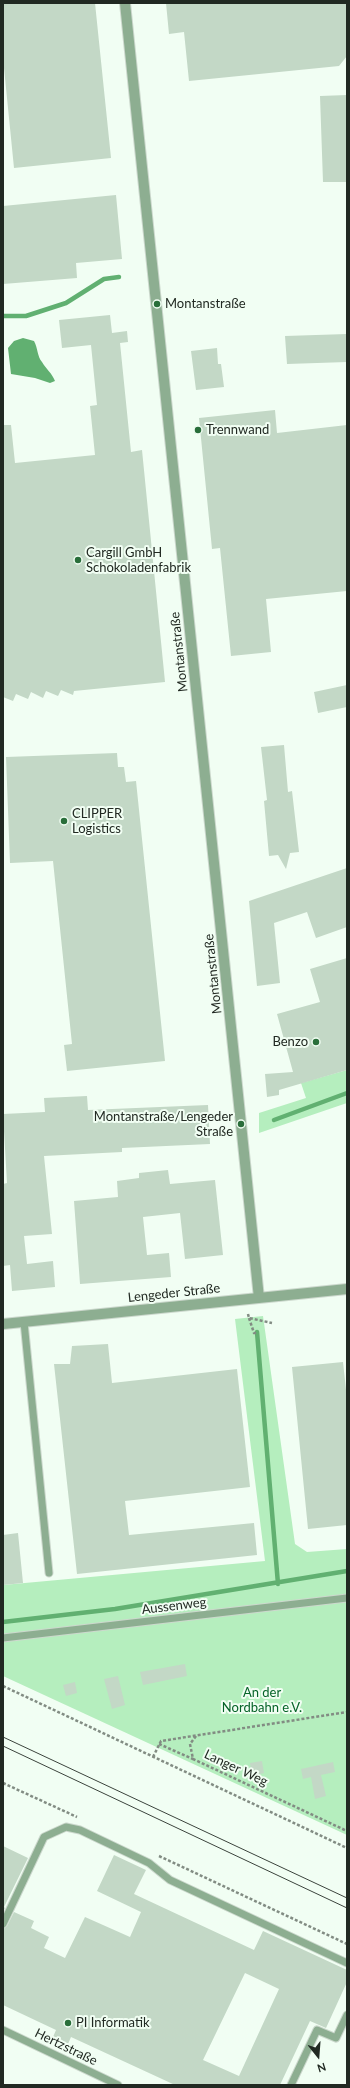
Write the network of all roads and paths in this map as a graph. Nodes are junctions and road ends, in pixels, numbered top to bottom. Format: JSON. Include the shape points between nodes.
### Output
{"nodes":[{"id":1,"x":125,"y":3,"type":"edge"},
{"id":2,"x":347,"y":1289,"type":"edge"},
{"id":3,"x":259,"y":1298,"type":"junction"},
{"id":4,"x":248,"y":1314,"type":"dead end"},
{"id":5,"x":249,"y":1318,"type":"junction"},
{"id":6,"x":24,"y":1322,"type":"junction"},
{"id":7,"x":272,"y":1323,"type":"dead end"},
{"id":8,"x":3,"y":1324,"type":"edge"},
{"id":9,"x":256,"y":1333,"type":"dead end"},
{"id":10,"x":49,"y":1573,"type":"dead end"},
{"id":11,"x":347,"y":1598,"type":"edge"},
{"id":12,"x":3,"y":1638,"type":"edge"},
{"id":13,"x":3,"y":1686,"type":"edge"},
{"id":14,"x":347,"y":1712,"type":"edge"},
{"id":15,"x":196,"y":1735,"type":"junction"},
{"id":16,"x":159,"y":1744,"type":"junction"},
{"id":17,"x":152,"y":1757,"type":"junction"},
{"id":18,"x":193,"y":1759,"type":"junction"},
{"id":19,"x":3,"y":1783,"type":"edge"},
{"id":20,"x":63,"y":1811,"type":"junction"},
{"id":21,"x":61,"y":1815,"type":"dead end"},
{"id":22,"x":84,"y":1821,"type":"dead end"},
{"id":23,"x":347,"y":1831,"type":"edge"},
{"id":24,"x":347,"y":1848,"type":"edge"},
{"id":25,"x":155,"y":1854,"type":"dead end"},
{"id":26,"x":3,"y":1924,"type":"edge"},
{"id":27,"x":347,"y":1944,"type":"edge"},
{"id":28,"x":347,"y":1963,"type":"edge"},
{"id":29,"x":347,"y":2015,"type":"edge"},
{"id":30,"x":3,"y":2030,"type":"edge"},
{"id":31,"x":118,"y":2085,"type":"edge"},
{"id":32,"x":291,"y":2085,"type":"edge"}],
"edges":[{"from":1,"to":3,"type":"street","name":"Montanstraße"},
{"from":2,"to":3,"type":"street","name":"Lengeder Straße"},
{"from":3,"to":6,"type":"street","name":"Lengeder Straße"},
{"from":4,"to":5,"type":"path"},
{"from":5,"to":7,"type":"path"},
{"from":5,"to":9,"type":"path"},
{"from":6,"to":8,"type":"street","name":"Lengeder Straße"},
{"from":6,"to":10,"type":"lane"},
{"from":11,"to":12,"type":"lane","name":"Aussenweg"},
{"from":13,"to":17,"type":"path"},
{"from":14,"to":15,"type":"path","name":"Langer Weg"},
{"from":15,"to":16,"type":"path","via":[[161,1741]]},
{"from":15,"to":18,"type":"path","name":"Langer Weg","via":[[190,1744]]},
{"from":16,"to":17,"type":"path"},
{"from":16,"to":18,"type":"path"},
{"from":17,"to":24,"type":"path"},
{"from":18,"to":23,"type":"path","name":"Langer Weg"},
{"from":19,"to":20,"type":"path"},
{"from":20,"to":21,"type":"path"},
{"from":20,"to":22,"type":"path"},
{"from":25,"to":27,"type":"path"},
{"from":26,"to":28,"type":"lane","via":[[44,1837],[66,1827],[80,1830],[114,1845],[149,1863],[170,1880]]},
{"from":29,"to":32,"type":"lane","via":[[336,2038],[317,2030]]},
{"from":30,"to":31,"type":"lane","name":"Hertzstraße"}]}
